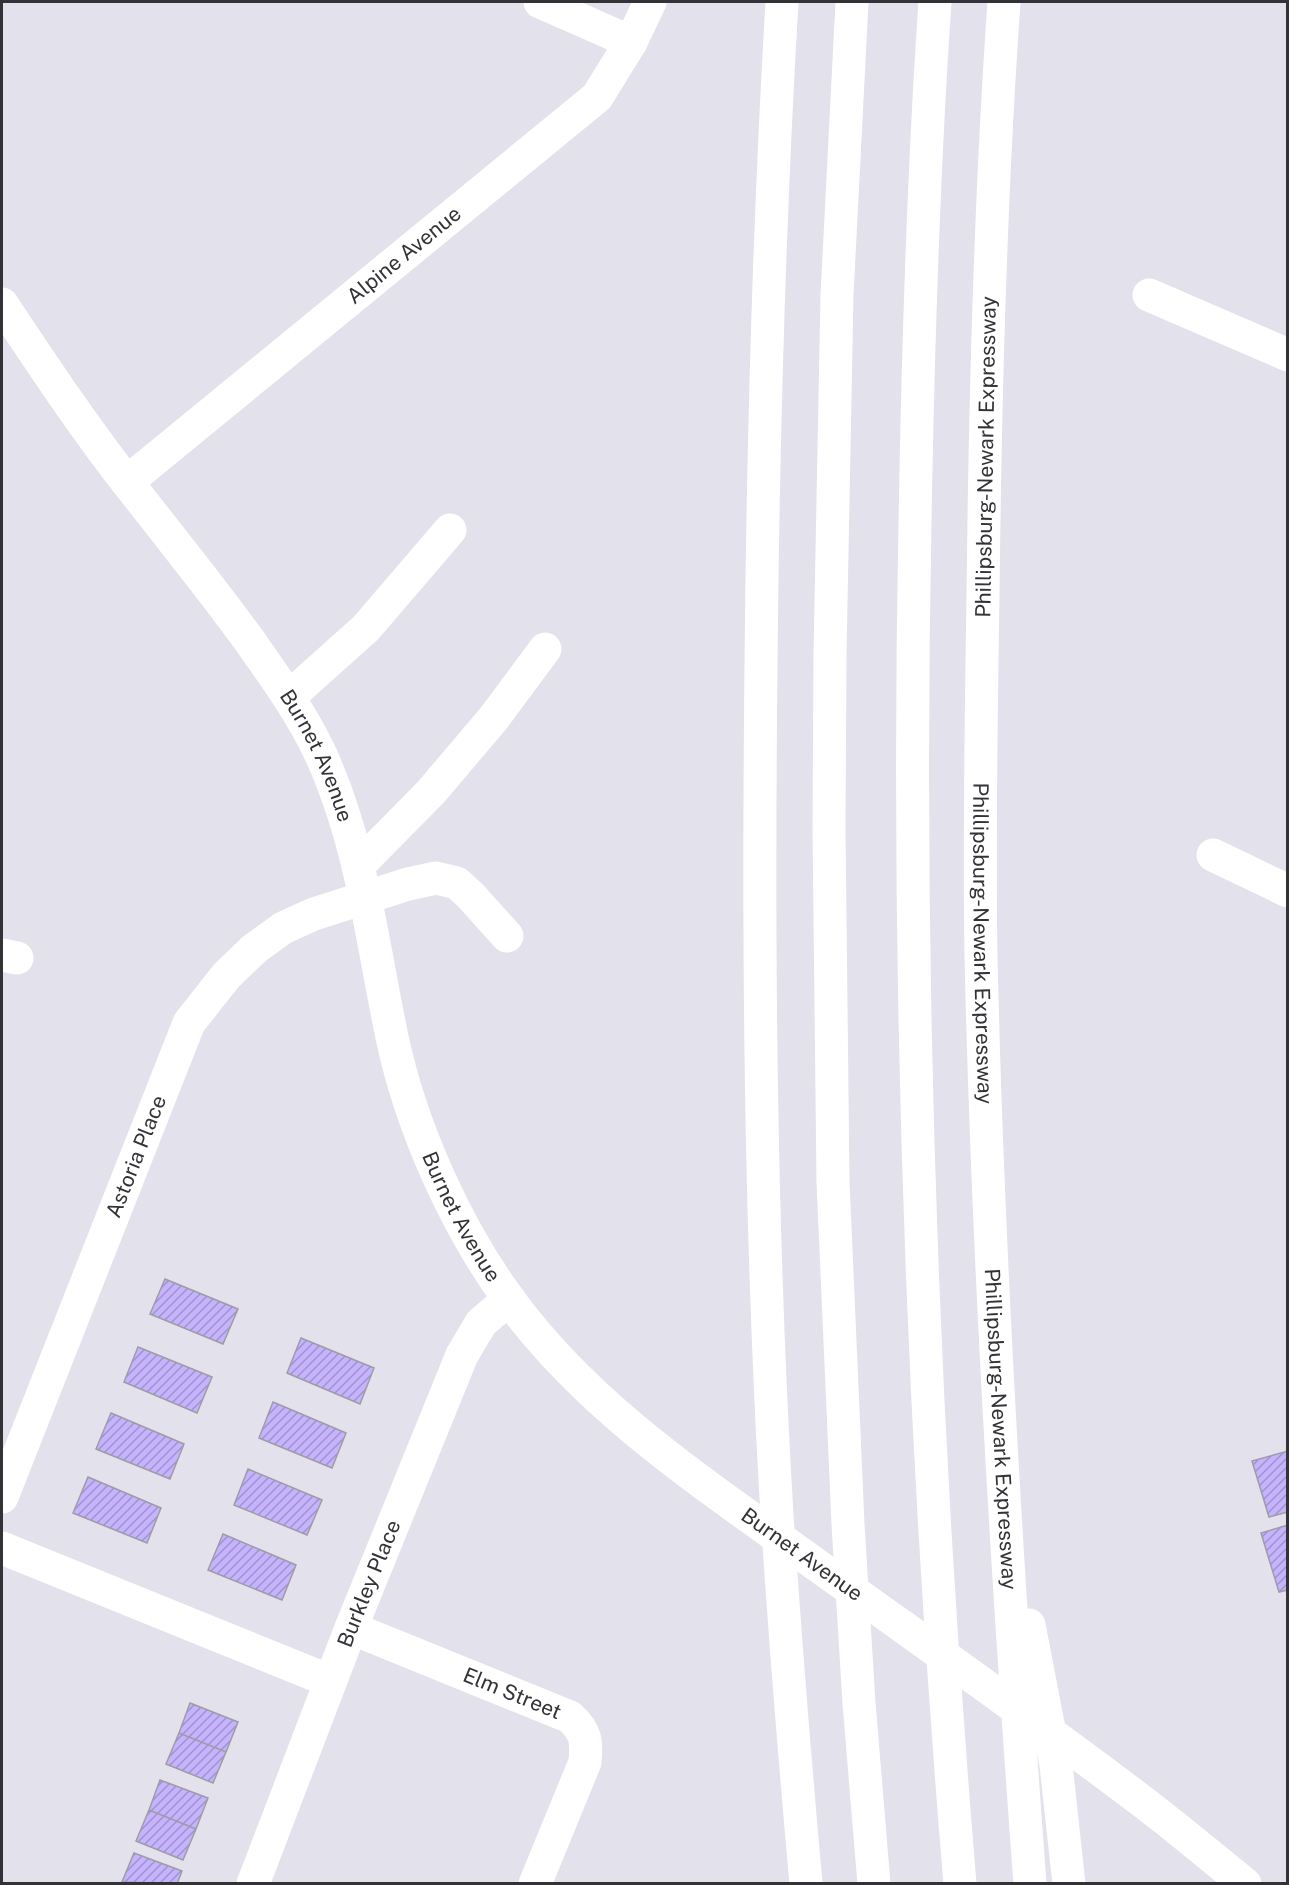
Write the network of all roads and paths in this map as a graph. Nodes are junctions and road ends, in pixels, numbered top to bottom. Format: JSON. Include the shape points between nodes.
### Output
{"nodes":[{"id":1,"x":540,"y":2,"type":"edge"},
{"id":2,"x":650,"y":2,"type":"edge"},
{"id":3,"x":782,"y":2,"type":"edge"},
{"id":4,"x":852,"y":2,"type":"edge"},
{"id":5,"x":935,"y":2,"type":"edge"},
{"id":6,"x":1004,"y":2,"type":"edge"},
{"id":7,"x":631,"y":42,"type":"junction"},
{"id":8,"x":1149,"y":295,"type":"dead end"},
{"id":9,"x":2,"y":304,"type":"edge"},
{"id":10,"x":1287,"y":355,"type":"edge"},
{"id":11,"x":127,"y":482,"type":"junction"},
{"id":12,"x":450,"y":530,"type":"dead end"},
{"id":13,"x":545,"y":649,"type":"dead end"},
{"id":14,"x":289,"y":697,"type":"junction"},
{"id":15,"x":1212,"y":855,"type":"dead end"},
{"id":16,"x":358,"y":866,"type":"junction"},
{"id":17,"x":1287,"y":891,"type":"edge"},
{"id":18,"x":366,"y":898,"type":"junction"},
{"id":19,"x":507,"y":936,"type":"dead end"},
{"id":20,"x":509,"y":1299,"type":"junction"},
{"id":21,"x":1003,"y":1491,"type":"junction"},
{"id":22,"x":2,"y":1497,"type":"edge"},
{"id":23,"x":2,"y":1548,"type":"edge"},
{"id":24,"x":351,"y":1628,"type":"junction"},
{"id":25,"x":330,"y":1681,"type":"junction"},
{"id":26,"x":253,"y":1884,"type":"edge"},
{"id":27,"x":535,"y":1884,"type":"edge"},
{"id":28,"x":806,"y":1884,"type":"edge"},
{"id":29,"x":874,"y":1884,"type":"edge"},
{"id":30,"x":960,"y":1884,"type":"edge"},
{"id":31,"x":1030,"y":1884,"type":"edge"},
{"id":32,"x":1069,"y":1884,"type":"edge"},
{"id":33,"x":1245,"y":1884,"type":"edge"}],
"edges":[{"from":1,"to":7,"type":"main road"},
{"from":2,"to":7,"type":"main road","name":"Alpine Avenue"},
{"from":3,"to":28,"type":"main road","via":[[763,469],[760,984],[777,1516]]},
{"from":4,"to":29,"type":"main road","via":[[837,296],[829,829],[834,1193],[849,1548]]},
{"from":5,"to":30,"type":"main road","via":[[917,389],[911,769],[918,1150],[932,1502]]},
{"from":6,"to":21,"type":"main road","name":"Phillipsburg-Newark Expressway","via":[[991,242],[980,774],[986,1131]]},
{"from":7,"to":11,"type":"main road","name":"Alpine Avenue","via":[[597,97]]},
{"from":8,"to":10,"type":"main road"},
{"from":9,"to":11,"type":"main road","name":"Burnet Avenue"},
{"from":11,"to":14,"type":"main road","name":"Burnet Avenue","via":[[223,604]]},
{"from":12,"to":14,"type":"main road","via":[[366,628]]},
{"from":13,"to":16,"type":"main road","via":[[494,719],[439,783]]},
{"from":14,"to":16,"type":"main road","name":"Burnet Avenue","via":[[333,783]]},
{"from":15,"to":17,"type":"main road"},
{"from":16,"to":18,"type":"main road","name":"Burnet Avenue"},
{"from":18,"to":19,"type":"main road","name":"Astoria Place","via":[[408,884],[436,878],[448,880],[471,896]]},
{"from":18,"to":20,"type":"main road","name":"Burnet Avenue","via":[[392,1038],[412,1108],[459,1218]]},
{"from":18,"to":22,"type":"main road","name":"Astoria Place","via":[[283,928],[226,976],[189,1023]]},
{"from":20,"to":24,"type":"main road","name":"Burkley Place","via":[[481,1323],[462,1355]]},
{"from":20,"to":33,"type":"main road","name":"Burnet Avenue","via":[[598,1399],[672,1460],[1133,1795]]},
{"from":21,"to":31,"type":"main road","name":"Phillipsburg-Newark Expressway"},
{"from":21,"to":32,"type":"main road","via":[[1056,1766]]},
{"from":23,"to":25,"type":"main road"},
{"from":24,"to":25,"type":"main road","name":"Burkley Place"},
{"from":24,"to":27,"type":"main road","name":"Elm Street","via":[[570,1717],[584,1732],[585,1762]]},
{"from":25,"to":26,"type":"main road","name":"Burkley Place"}]}
